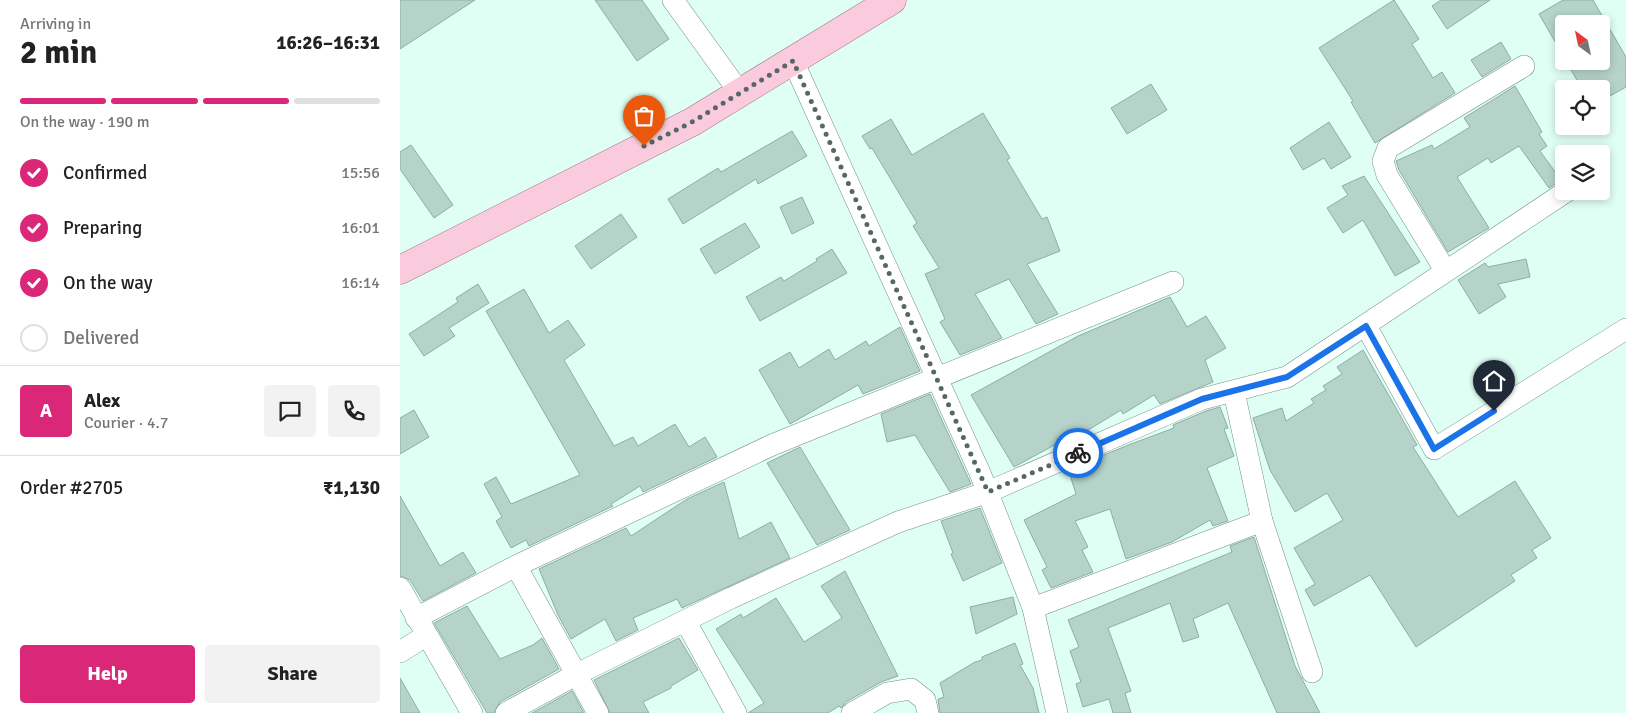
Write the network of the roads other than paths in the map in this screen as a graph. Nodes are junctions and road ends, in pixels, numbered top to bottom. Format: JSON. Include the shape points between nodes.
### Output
{"nodes":[{"id":1,"x":673,"y":0,"type":"edge"},
{"id":2,"x":892,"y":0,"type":"edge"},
{"id":3,"x":793,"y":61,"type":"junction"},
{"id":4,"x":1524,"y":66,"type":"dead end"},
{"id":5,"x":740,"y":93,"type":"junction"},
{"id":6,"x":1555,"y":199,"type":"edge"},
{"id":7,"x":400,"y":270,"type":"edge"},
{"id":8,"x":1446,"y":270,"type":"junction"},
{"id":9,"x":1173,"y":282,"type":"dead end"},
{"id":10,"x":1366,"y":326,"type":"junction"},
{"id":11,"x":1626,"y":329,"type":"edge"},
{"id":12,"x":937,"y":377,"type":"junction"},
{"id":13,"x":1234,"y":392,"type":"junction"},
{"id":14,"x":988,"y":492,"type":"junction"},
{"id":15,"x":1262,"y":521,"type":"junction"},
{"id":16,"x":516,"y":566,"type":"junction"},
{"id":17,"x":400,"y":588,"type":"edge"},
{"id":18,"x":1034,"y":608,"type":"junction"},
{"id":19,"x":686,"y":622,"type":"junction"},
{"id":20,"x":422,"y":626,"type":"junction"},
{"id":21,"x":400,"y":652,"type":"edge"},
{"id":22,"x":1312,"y":672,"type":"dead end"},
{"id":23,"x":577,"y":674,"type":"junction"},
{"id":24,"x":472,"y":713,"type":"edge"},
{"id":25,"x":506,"y":713,"type":"edge"},
{"id":26,"x":598,"y":713,"type":"edge"},
{"id":27,"x":736,"y":713,"type":"edge"},
{"id":28,"x":852,"y":713,"type":"edge"},
{"id":29,"x":928,"y":713,"type":"edge"},
{"id":30,"x":1057,"y":713,"type":"edge"}],
"edges":[{"from":1,"to":5,"type":"street"},
{"from":2,"to":3,"type":"main road"},
{"from":3,"to":5,"type":"main road"},
{"from":3,"to":12,"type":"street"},
{"from":4,"to":8,"type":"street","via":[[1388,148],[1383,161],[1387,175]]},
{"from":5,"to":7,"type":"main road","via":[[692,122]]},
{"from":6,"to":8,"type":"street"},
{"from":8,"to":10,"type":"street"},
{"from":9,"to":12,"type":"street"},
{"from":10,"to":11,"type":"street","via":[[1434,449]]},
{"from":10,"to":13,"type":"street","via":[[1287,377]]},
{"from":12,"to":14,"type":"street"},
{"from":12,"to":16,"type":"street","via":[[772,445]]},
{"from":13,"to":14,"type":"street","via":[[1202,399]]},
{"from":13,"to":15,"type":"street"},
{"from":14,"to":18,"type":"street"},
{"from":14,"to":19,"type":"street","via":[[898,522],[731,598]]},
{"from":15,"to":18,"type":"street"},
{"from":15,"to":22,"type":"street"},
{"from":16,"to":20,"type":"street"},
{"from":16,"to":23,"type":"street"},
{"from":17,"to":20,"type":"street"},
{"from":18,"to":30,"type":"street"},
{"from":19,"to":23,"type":"street"},
{"from":19,"to":27,"type":"street"},
{"from":20,"to":21,"type":"street"},
{"from":20,"to":24,"type":"street"},
{"from":23,"to":25,"type":"street"},
{"from":23,"to":26,"type":"street"},
{"from":28,"to":29,"type":"street","via":[[887,693],[911,689],[925,700]]}]}
